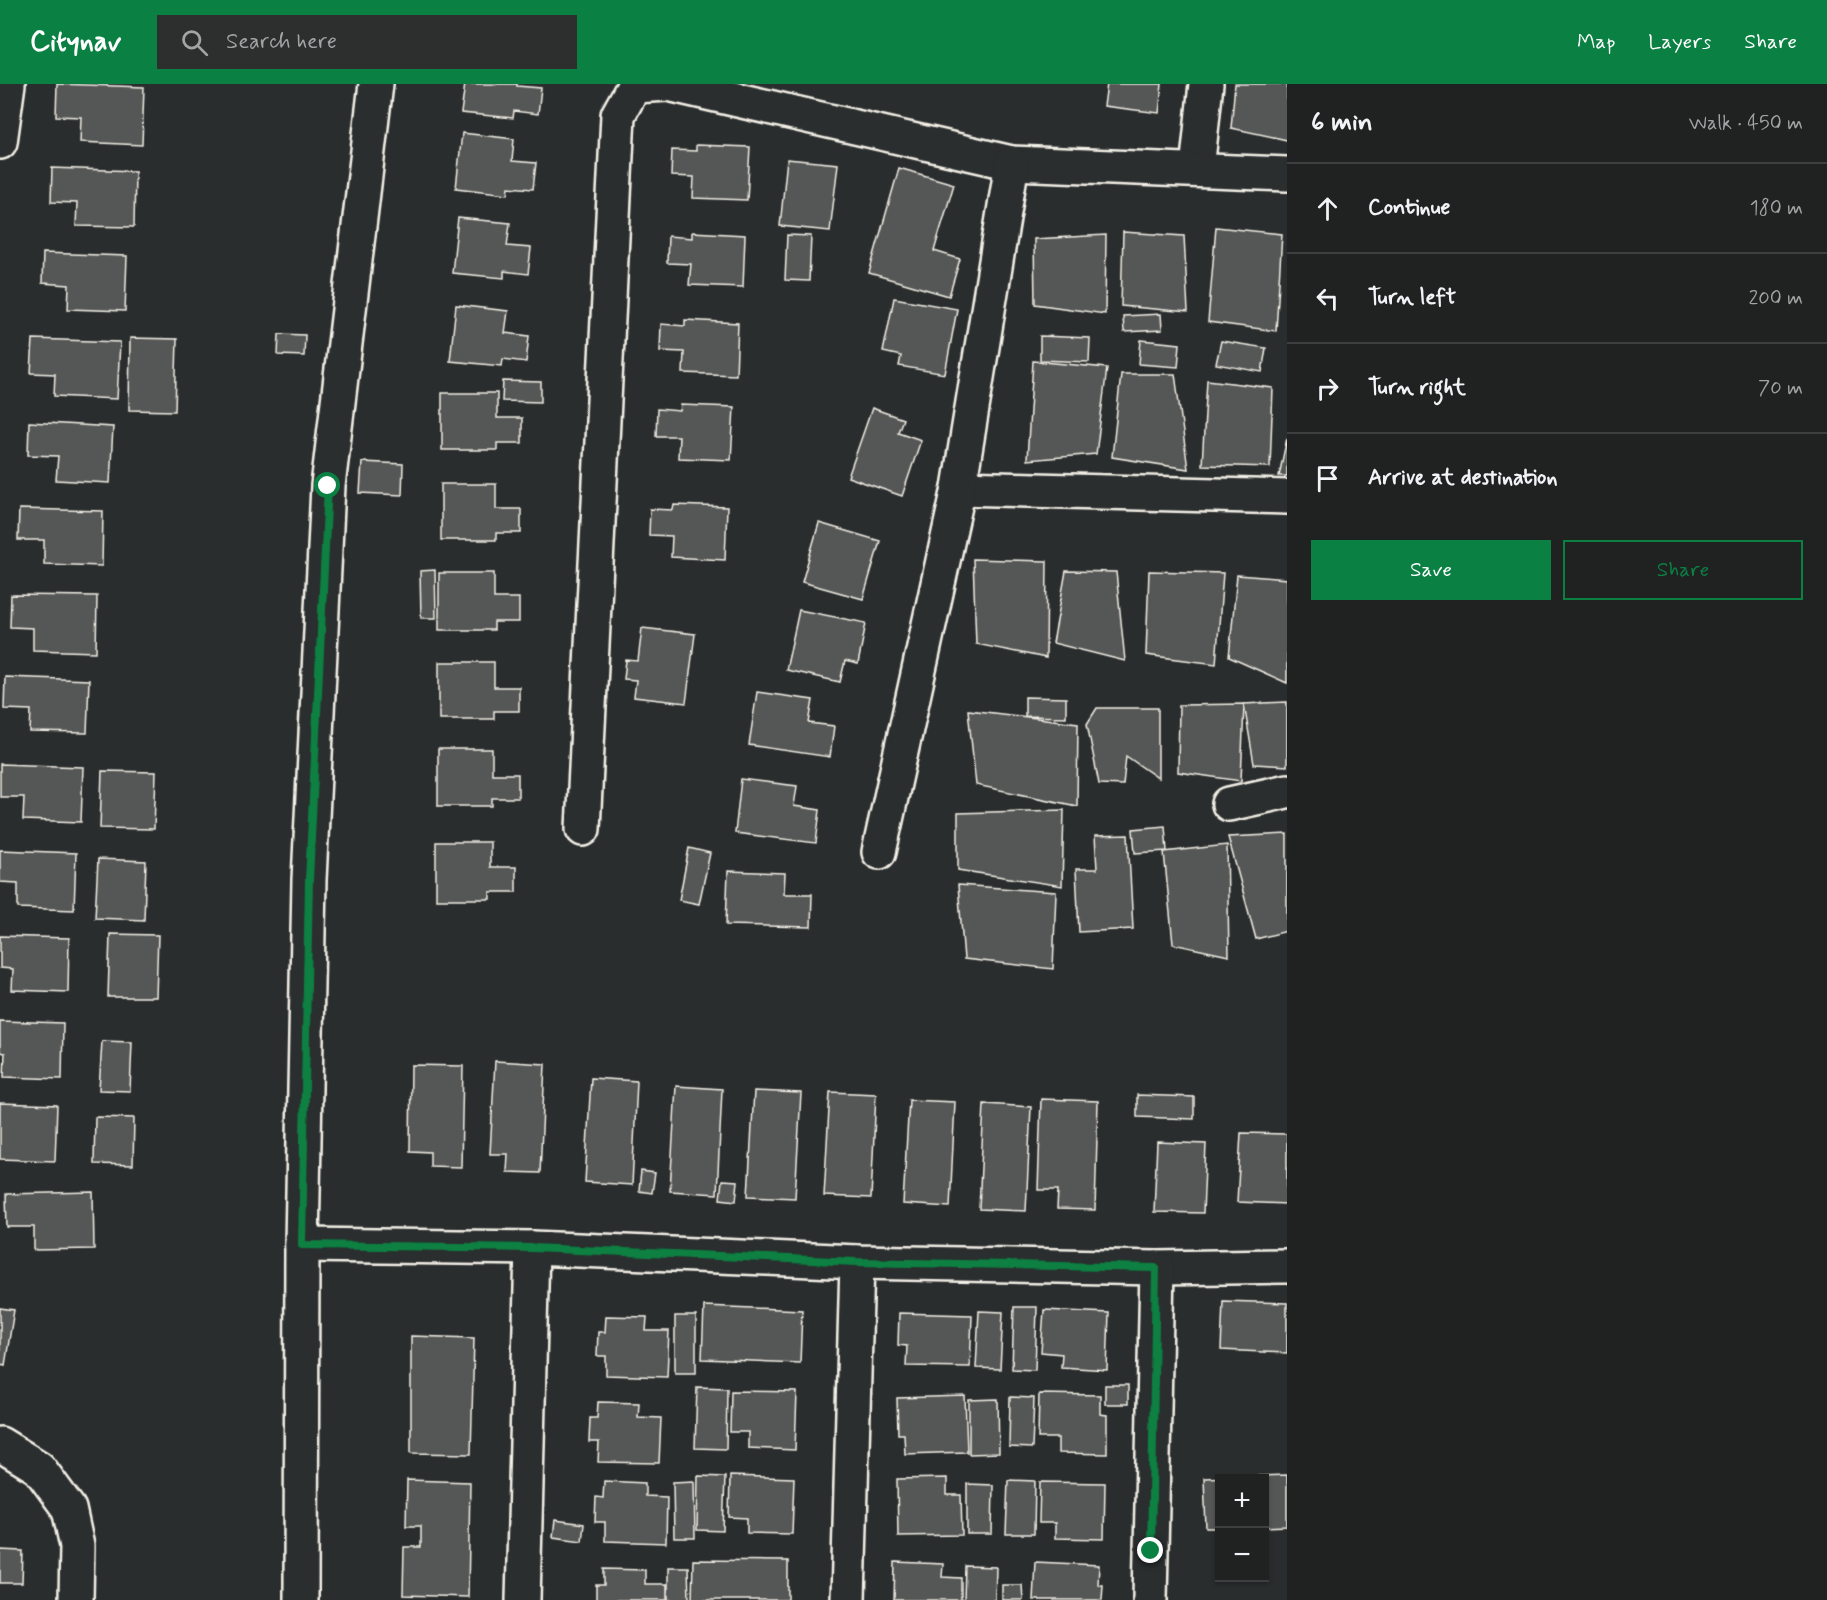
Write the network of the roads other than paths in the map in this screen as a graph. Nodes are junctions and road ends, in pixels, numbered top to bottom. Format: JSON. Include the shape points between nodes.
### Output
{"nodes":[{"id":1,"x":8,"y":84,"type":"edge"},
{"id":2,"x":376,"y":84,"type":"edge"},
{"id":3,"x":1206,"y":84,"type":"edge"},
{"id":4,"x":0,"y":142,"type":"edge"},
{"id":5,"x":1012,"y":163,"type":"junction"},
{"id":6,"x":1197,"y":170,"type":"junction"},
{"id":7,"x":1287,"y":174,"type":"edge"},
{"id":8,"x":959,"y":488,"type":"junction"},
{"id":9,"x":1287,"y":497,"type":"edge"},
{"id":10,"x":1287,"y":790,"type":"edge"},
{"id":11,"x":1229,"y":804,"type":"dead end"},
{"id":12,"x":583,"y":830,"type":"dead end"},
{"id":13,"x":879,"y":852,"type":"dead end"},
{"id":14,"x":302,"y":1245,"type":"junction"},
{"id":15,"x":532,"y":1248,"type":"junction"},
{"id":16,"x":857,"y":1262,"type":"junction"},
{"id":17,"x":1287,"y":1266,"type":"edge"},
{"id":18,"x":1156,"y":1268,"type":"junction"},
{"id":19,"x":0,"y":1444,"type":"edge"},
{"id":20,"x":76,"y":1600,"type":"edge"},
{"id":21,"x":301,"y":1600,"type":"edge"},
{"id":22,"x":523,"y":1600,"type":"edge"},
{"id":23,"x":848,"y":1600,"type":"edge"},
{"id":24,"x":1150,"y":1600,"type":"edge"}],
"edges":[{"from":1,"to":4,"type":"street"},
{"from":2,"to":14,"type":"street","via":[[328,486],[309,880]]},
{"from":3,"to":6,"type":"street"},
{"from":5,"to":6,"type":"street"},
{"from":5,"to":8,"type":"street"},
{"from":5,"to":12,"type":"street","via":[[668,84],[634,86],[618,116]]},
{"from":6,"to":7,"type":"street"},
{"from":8,"to":9,"type":"street"},
{"from":8,"to":13,"type":"street"},
{"from":10,"to":11,"type":"street"},
{"from":14,"to":15,"type":"street"},
{"from":14,"to":21,"type":"street"},
{"from":15,"to":16,"type":"street"},
{"from":15,"to":22,"type":"street"},
{"from":16,"to":18,"type":"street"},
{"from":16,"to":23,"type":"street"},
{"from":17,"to":18,"type":"street"},
{"from":18,"to":24,"type":"street"},
{"from":19,"to":20,"type":"street","via":[[39,1468],[69,1509],[77,1546]]}]}
